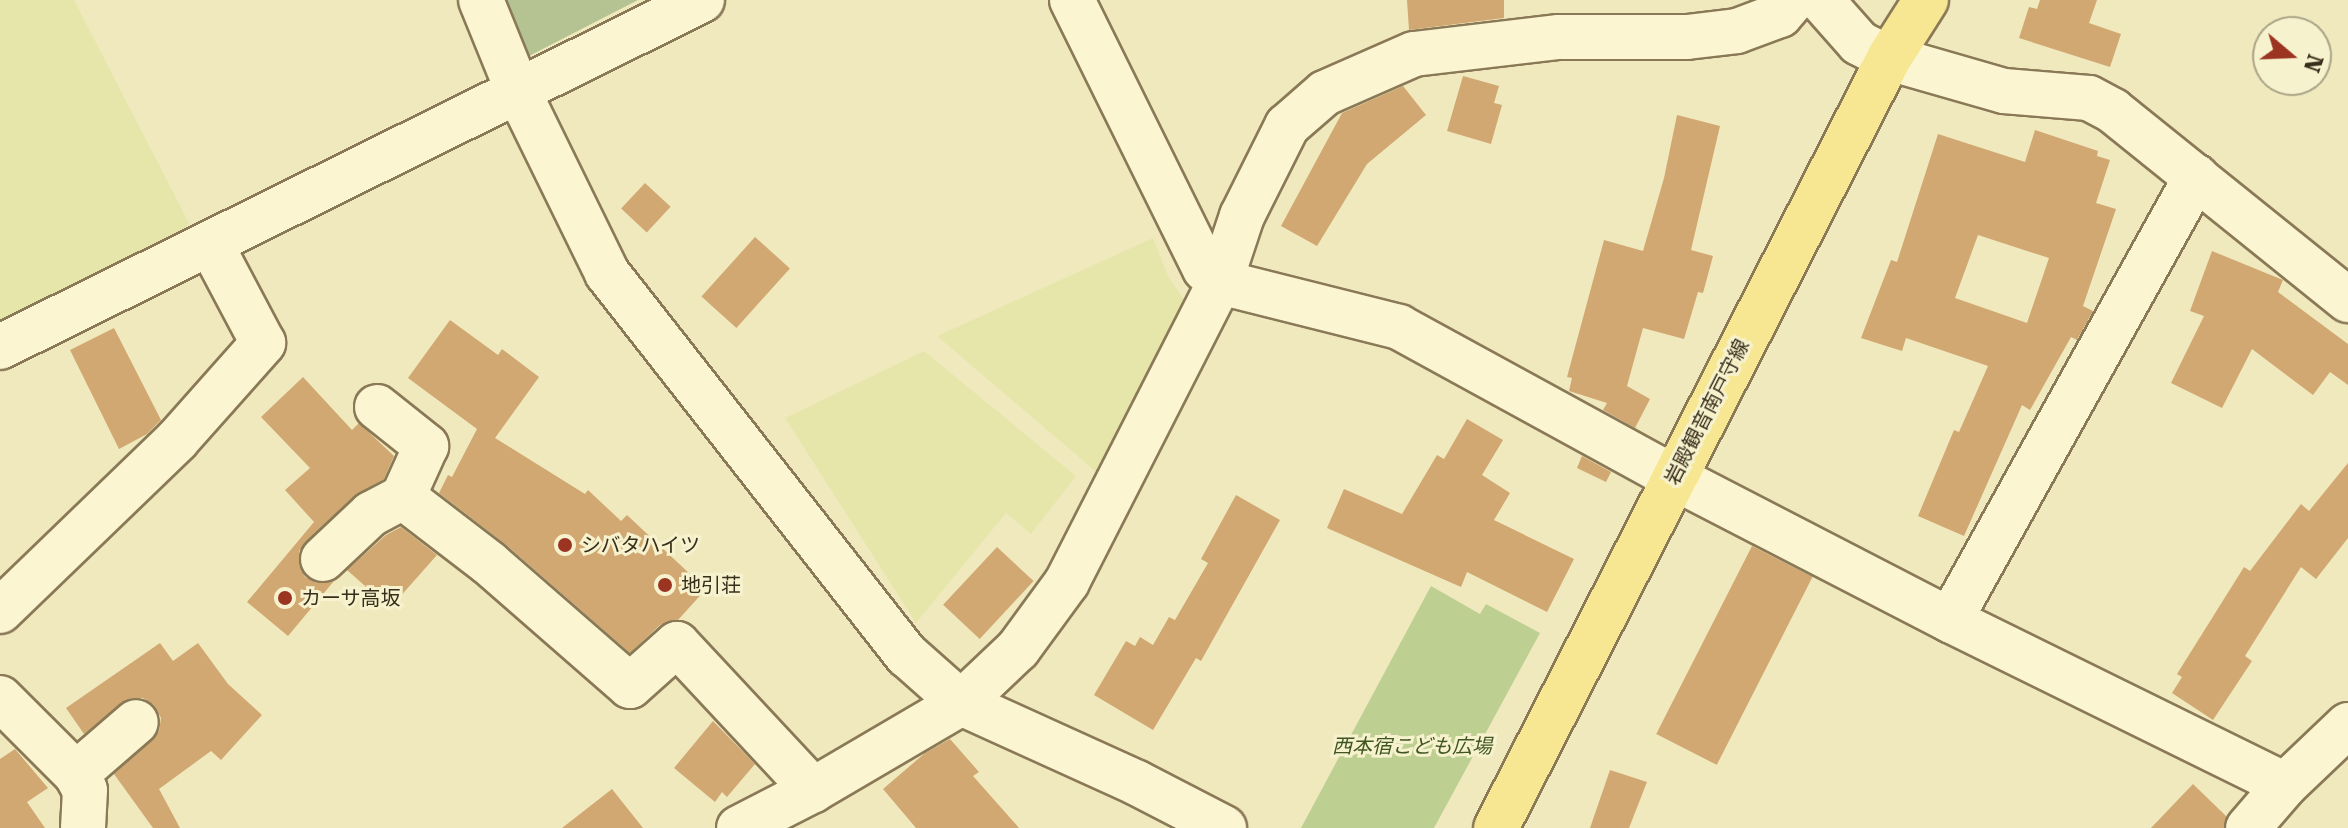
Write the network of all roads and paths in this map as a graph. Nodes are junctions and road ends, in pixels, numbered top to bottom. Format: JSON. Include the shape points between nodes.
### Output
{"nodes":[{"id":1,"x":481,"y":0,"type":"edge"},
{"id":2,"x":702,"y":0,"type":"edge"},
{"id":3,"x":1072,"y":0,"type":"edge"},
{"id":4,"x":1793,"y":0,"type":"edge"},
{"id":5,"x":1821,"y":0,"type":"edge"},
{"id":6,"x":1926,"y":0,"type":"edge"},
{"id":7,"x":1889,"y":58,"type":"junction"},
{"id":8,"x":518,"y":91,"type":"junction"},
{"id":9,"x":2196,"y":177,"type":"junction"},
{"id":10,"x":210,"y":243,"type":"junction"},
{"id":11,"x":1220,"y":282,"type":"junction"},
{"id":12,"x":2348,"y":300,"type":"edge"},
{"id":13,"x":0,"y":347,"type":"edge"},
{"id":14,"x":377,"y":407,"type":"dead end"},
{"id":15,"x":1673,"y":477,"type":"junction"},
{"id":16,"x":403,"y":497,"type":"junction"},
{"id":17,"x":323,"y":559,"type":"dead end"},
{"id":18,"x":0,"y":611,"type":"edge"},
{"id":19,"x":1950,"y":620,"type":"junction"},
{"id":20,"x":0,"y":698,"type":"edge"},
{"id":21,"x":961,"y":703,"type":"junction"},
{"id":22,"x":136,"y":722,"type":"dead end"},
{"id":23,"x":2348,"y":725,"type":"edge"},
{"id":24,"x":76,"y":774,"type":"junction"},
{"id":25,"x":2285,"y":785,"type":"junction"},
{"id":26,"x":813,"y":790,"type":"junction"},
{"id":27,"x":83,"y":828,"type":"edge"},
{"id":28,"x":739,"y":828,"type":"edge"},
{"id":29,"x":1224,"y":828,"type":"edge"},
{"id":30,"x":1496,"y":828,"type":"edge"},
{"id":31,"x":2248,"y":828,"type":"edge"}],
"edges":[{"from":1,"to":8,"type":"street"},
{"from":2,"to":8,"type":"street"},
{"from":3,"to":11,"type":"street","via":[[1205,269]]},
{"from":4,"to":11,"type":"street","via":[[1780,15],[1737,31],[1687,37],[1559,37],[1414,54],[1325,93],[1287,126],[1242,216]]},
{"from":5,"to":7,"type":"street","via":[[1859,43]]},
{"from":6,"to":7,"type":"main road","name":"岩殿観音南戸守線"},
{"from":7,"to":9,"type":"street","via":[[2004,91],[2089,98]]},
{"from":7,"to":15,"type":"main road","name":"岩殿観音南戸守線"},
{"from":8,"to":10,"type":"street"},
{"from":8,"to":21,"type":"street","via":[[607,273],[907,655]]},
{"from":9,"to":12,"type":"street"},
{"from":9,"to":19,"type":"street"},
{"from":10,"to":13,"type":"street"},
{"from":10,"to":18,"type":"street","via":[[263,343],[177,440]]},
{"from":11,"to":15,"type":"street","via":[[1399,327]]},
{"from":11,"to":21,"type":"street","via":[[1067,582],[1018,649]]},
{"from":14,"to":16,"type":"street","via":[[426,446]]},
{"from":15,"to":19,"type":"street"},
{"from":15,"to":30,"type":"main road","name":"岩殿観音南戸守線"},
{"from":16,"to":17,"type":"street","via":[[371,514]]},
{"from":16,"to":26,"type":"street","via":[[489,563],[630,686],[677,644]]},
{"from":19,"to":25,"type":"street"},
{"from":20,"to":24,"type":"street"},
{"from":21,"to":26,"type":"street"},
{"from":21,"to":29,"type":"street"},
{"from":22,"to":24,"type":"street"},
{"from":23,"to":25,"type":"street"},
{"from":24,"to":27,"type":"street","via":[[85,790]]},
{"from":25,"to":31,"type":"street"},
{"from":26,"to":28,"type":"street"}]}
